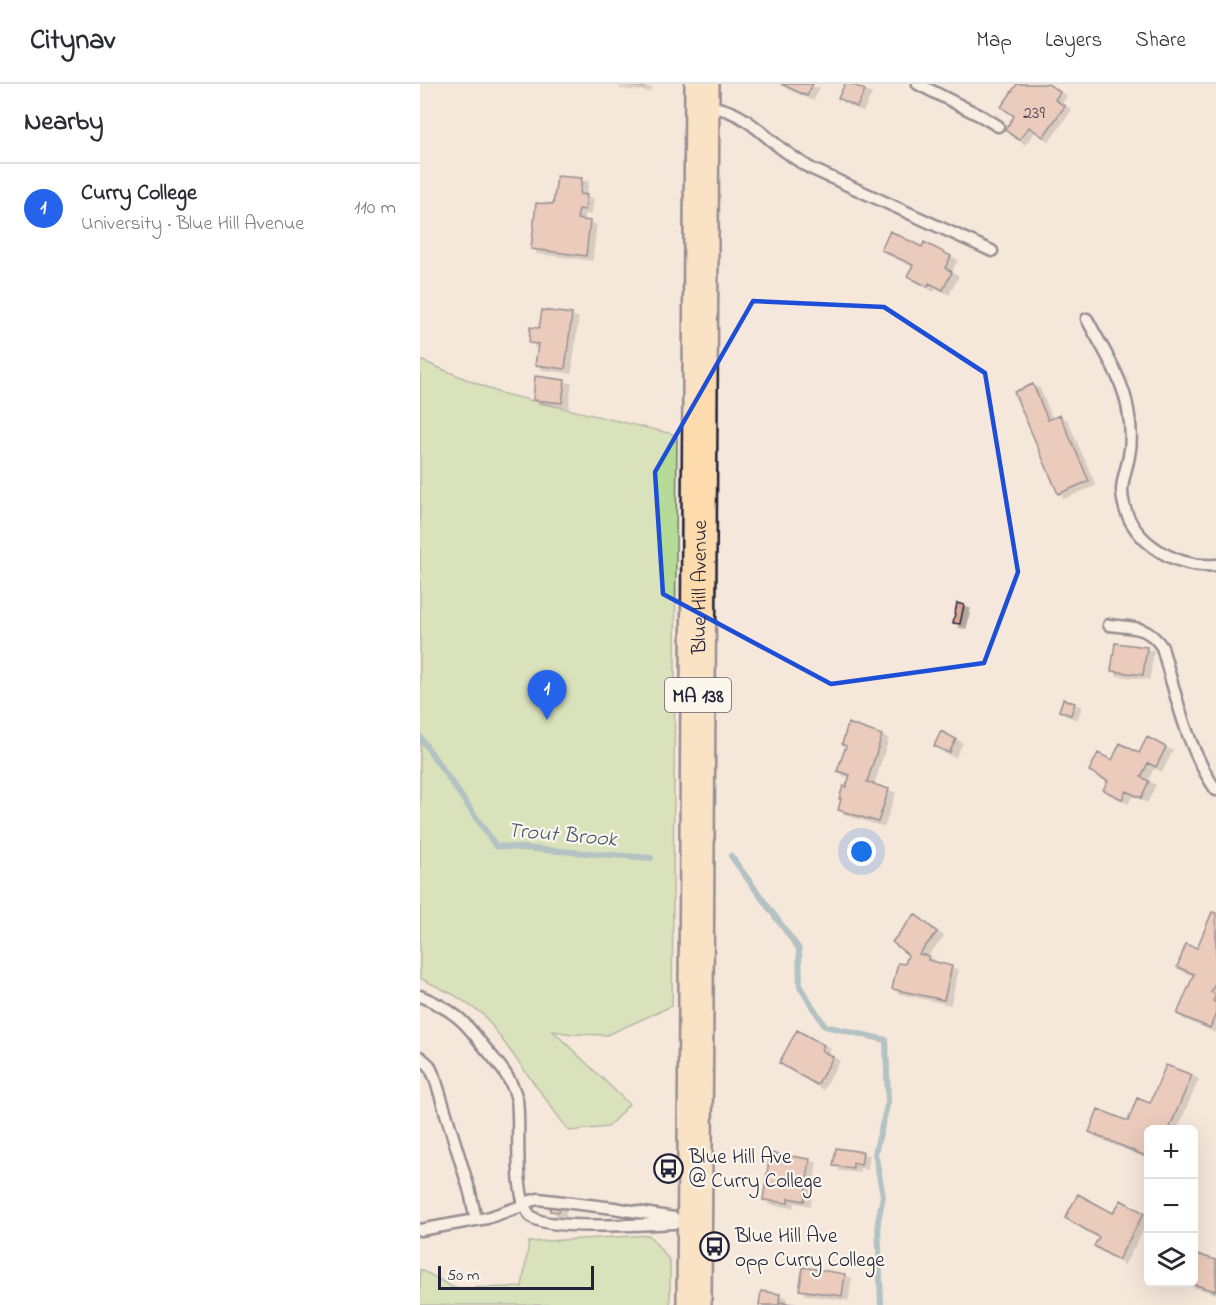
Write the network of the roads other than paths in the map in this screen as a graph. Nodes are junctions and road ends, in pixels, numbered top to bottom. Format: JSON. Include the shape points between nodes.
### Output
{"nodes":[{"id":1,"x":918,"y":84,"type":"edge"},
{"id":2,"x":702,"y":95,"type":"edge"},
{"id":3,"x":998,"y":126,"type":"dead end"},
{"id":4,"x":992,"y":251,"type":"dead end"},
{"id":5,"x":1087,"y":319,"type":"dead end"},
{"id":6,"x":1216,"y":565,"type":"edge"},
{"id":7,"x":1109,"y":625,"type":"dead end"},
{"id":8,"x":1216,"y":790,"type":"edge"},
{"id":9,"x":420,"y":996,"type":"edge"},
{"id":10,"x":420,"y":1057,"type":"edge"},
{"id":11,"x":525,"y":1205,"type":"junction"},
{"id":12,"x":476,"y":1220,"type":"junction"},
{"id":13,"x":694,"y":1222,"type":"junction"},
{"id":14,"x":420,"y":1230,"type":"edge"},
{"id":15,"x":694,"y":1305,"type":"edge"}],
"edges":[{"from":1,"to":3,"type":"lane"},
{"from":2,"to":4,"type":"lane","via":[[742,116],[810,168]]},
{"from":2,"to":13,"type":"highway","name":"Blue Hill Avenue","number":"MA 138"},
{"from":5,"to":6,"type":"lane","via":[[1118,378],[1128,410],[1130,447],[1122,483],[1128,518],[1142,537],[1162,553],[1186,563]]},
{"from":7,"to":8,"type":"lane","via":[[1146,630],[1162,647],[1191,742]]},
{"from":9,"to":11,"type":"lane","via":[[464,1023],[512,1084],[518,1108],[520,1183]]},
{"from":10,"to":12,"type":"lane","via":[[435,1078]]},
{"from":11,"to":12,"type":"lane"},
{"from":11,"to":13,"type":"lane","via":[[545,1198]]},
{"from":11,"to":13,"type":"lane","via":[[532,1217],[549,1223],[610,1226]]},
{"from":12,"to":14,"type":"lane"},
{"from":13,"to":15,"type":"highway","name":"Blue Hill Avenue","number":"MA 138"}]}
